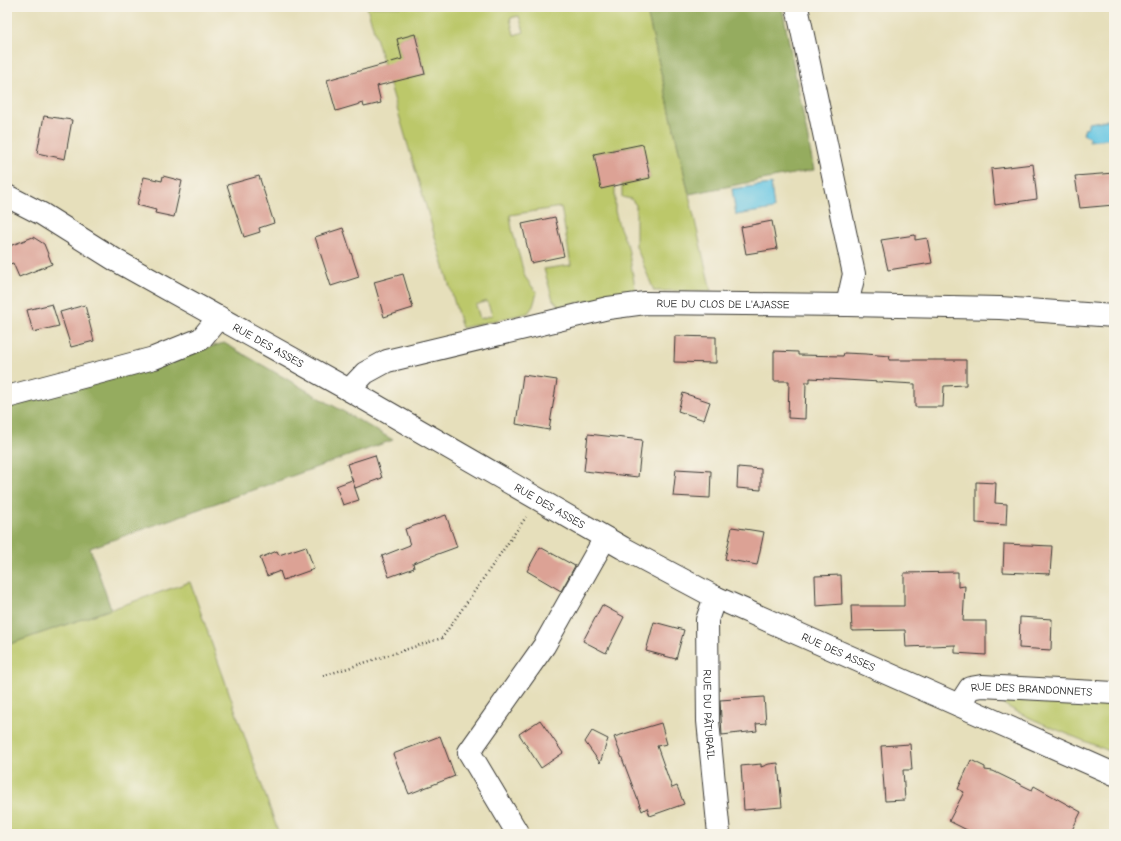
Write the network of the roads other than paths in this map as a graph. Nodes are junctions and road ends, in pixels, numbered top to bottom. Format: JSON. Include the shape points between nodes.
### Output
{"nodes":[{"id":1,"x":797,"y":7,"type":"edge"},
{"id":2,"x":7,"y":196,"type":"edge"},
{"id":3,"x":847,"y":305,"type":"junction"},
{"id":4,"x":1114,"y":316,"type":"edge"},
{"id":5,"x":219,"y":317,"type":"junction"},
{"id":6,"x":349,"y":390,"type":"junction"},
{"id":7,"x":7,"y":397,"type":"edge"},
{"id":8,"x":605,"y":538,"type":"junction"},
{"id":9,"x":716,"y":597,"type":"junction"},
{"id":10,"x":1114,"y":693,"type":"edge"},
{"id":11,"x":959,"y":705,"type":"junction"},
{"id":12,"x":1114,"y":774,"type":"edge"},
{"id":13,"x":518,"y":834,"type":"edge"},
{"id":14,"x":719,"y":834,"type":"edge"}],
"edges":[{"from":1,"to":3,"type":"street","via":[[854,274]]},
{"from":2,"to":5,"type":"street","name":"RUE DES ASSES"},
{"from":3,"to":4,"type":"street","name":"RUE DU CLOS DE L'AJASSE","via":[[1000,308]]},
{"from":3,"to":6,"type":"street","name":"RUE DU CLOS DE L'AJASSE","via":[[645,303],[608,308],[387,361],[365,373]]},
{"from":5,"to":6,"type":"street","name":"RUE DES ASSES"},
{"from":5,"to":7,"type":"street","via":[[201,339],[154,358]]},
{"from":6,"to":8,"type":"street","name":"RUE DES ASSES"},
{"from":8,"to":9,"type":"street","name":"RUE DES ASSES"},
{"from":8,"to":13,"type":"street","via":[[544,646],[469,752]]},
{"from":9,"to":11,"type":"street","name":"RUE DES ASSES"},
{"from":9,"to":14,"type":"street","name":"RUE DU PÂTURAIL","via":[[707,620],[708,722]]},
{"from":10,"to":11,"type":"street","name":"RUE DES BRANDONNETS","via":[[982,686],[970,688]]},
{"from":11,"to":12,"type":"street","name":"RUE DES ASSES"}]}
